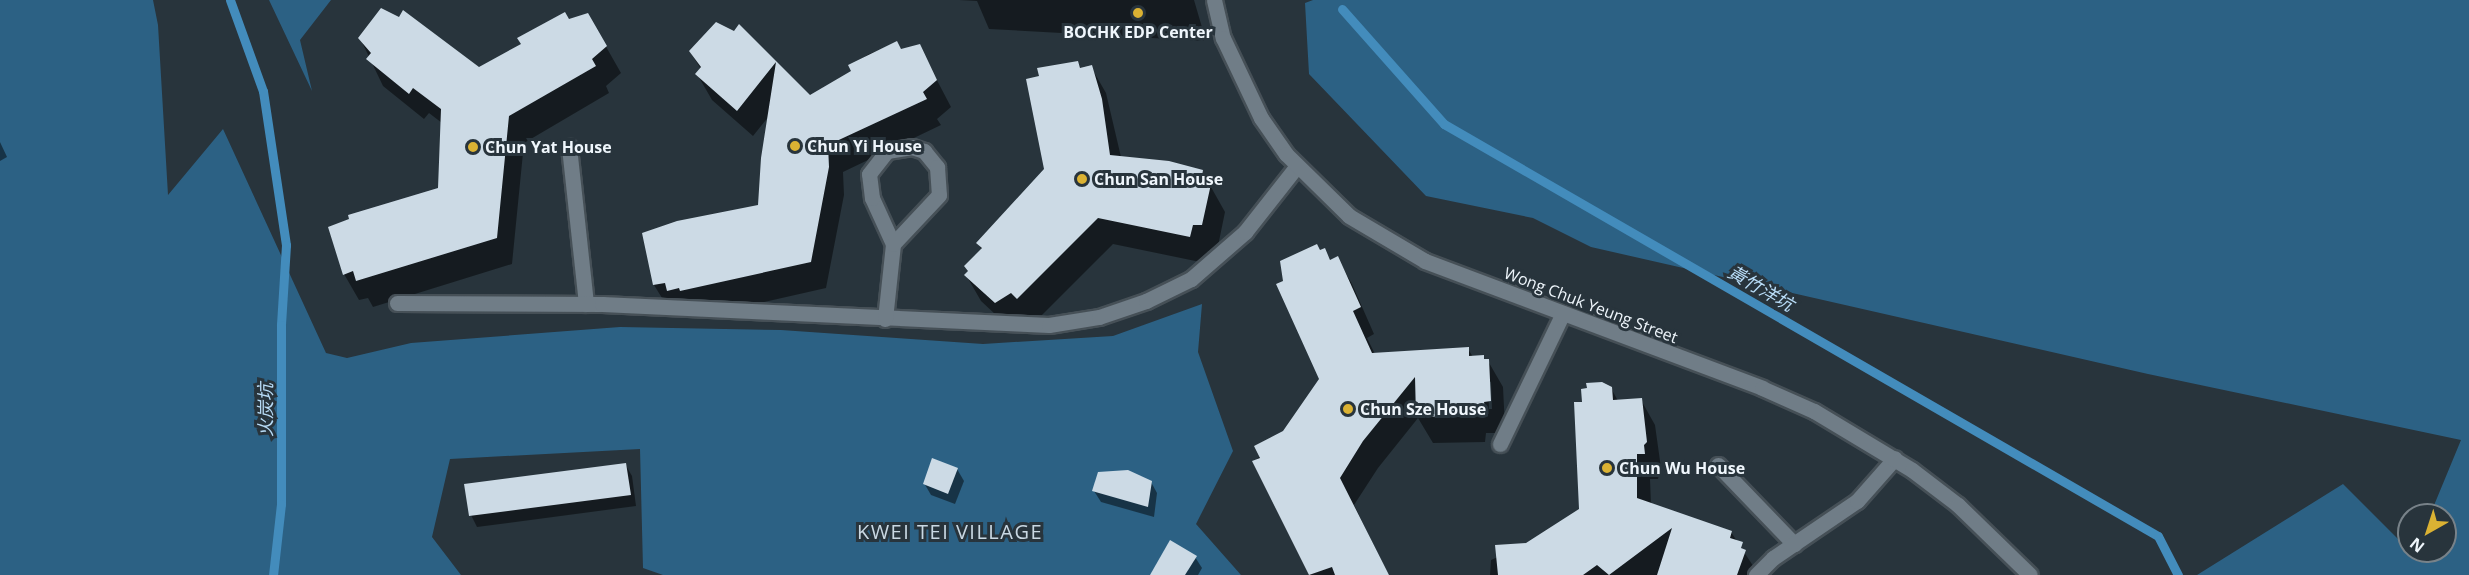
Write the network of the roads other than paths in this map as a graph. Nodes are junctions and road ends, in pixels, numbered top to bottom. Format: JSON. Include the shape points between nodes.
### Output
{"nodes":[{"id":1,"x":1214,"y":0,"type":"edge"},
{"id":2,"x":569,"y":147,"type":"dead end"},
{"id":3,"x":1297,"y":166,"type":"junction"},
{"id":4,"x":893,"y":244,"type":"junction"},
{"id":5,"x":397,"y":303,"type":"dead end"},
{"id":6,"x":586,"y":304,"type":"junction"},
{"id":7,"x":1563,"y":313,"type":"junction"},
{"id":8,"x":885,"y":319,"type":"junction"},
{"id":9,"x":1500,"y":444,"type":"dead end"},
{"id":10,"x":1895,"y":458,"type":"junction"},
{"id":11,"x":1718,"y":465,"type":"dead end"},
{"id":12,"x":1794,"y":544,"type":"junction"},
{"id":13,"x":1756,"y":575,"type":"edge"},
{"id":14,"x":2030,"y":575,"type":"edge"}],
"edges":[{"from":1,"to":3,"type":"street","name":"Wong Chuk Yeung Street","via":[[1240,79],[1261,118]]},
{"from":2,"to":6,"type":"street"},
{"from":3,"to":7,"type":"street","name":"Wong Chuk Yeung Street","via":[[1349,216],[1386,241],[1425,261]]},
{"from":3,"to":8,"type":"street","via":[[1245,232],[1191,279],[1146,302],[1099,317],[1049,325]]},
{"from":4,"to":4,"type":"street","via":[[872,198],[869,174],[887,151],[912,147],[924,151],[937,167],[939,195]]},
{"from":4,"to":8,"type":"street"},
{"from":5,"to":6,"type":"street"},
{"from":6,"to":8,"type":"street"},
{"from":7,"to":9,"type":"street"},
{"from":7,"to":10,"type":"street","name":"Wong Chuk Yeung Street","via":[[1762,388],[1824,417]]},
{"from":10,"to":12,"type":"street","via":[[1857,501]]},
{"from":10,"to":14,"type":"street","name":"Wong Chuk Yeung Street","via":[[1958,505]]},
{"from":11,"to":12,"type":"street"},
{"from":12,"to":13,"type":"street"}]}
